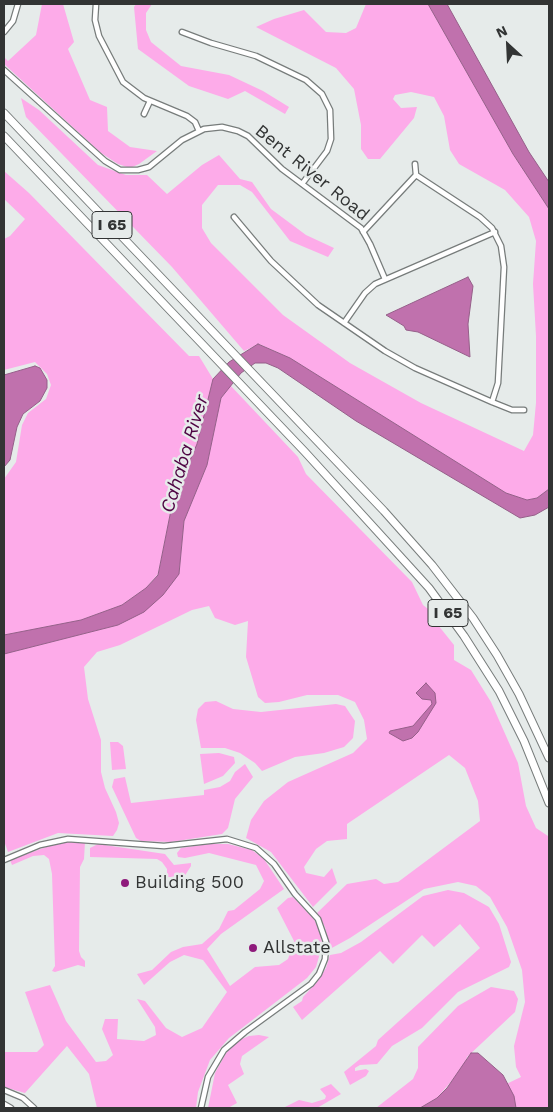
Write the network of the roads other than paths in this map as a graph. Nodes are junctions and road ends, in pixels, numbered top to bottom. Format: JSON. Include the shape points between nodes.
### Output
{"nodes":[{"id":1,"x":18,"y":4,"type":"edge"},
{"id":2,"x":96,"y":4,"type":"edge"},
{"id":3,"x":4,"y":32,"type":"edge"},
{"id":4,"x":182,"y":32,"type":"dead end"},
{"id":5,"x":4,"y":70,"type":"edge"},
{"id":6,"x":150,"y":101,"type":"junction"},
{"id":7,"x":4,"y":113,"type":"edge"},
{"id":8,"x":144,"y":114,"type":"dead end"},
{"id":9,"x":199,"y":131,"type":"junction"},
{"id":10,"x":4,"y":136,"type":"edge"},
{"id":11,"x":415,"y":164,"type":"dead end"},
{"id":12,"x":416,"y":175,"type":"junction"},
{"id":13,"x":302,"y":184,"type":"junction"},
{"id":14,"x":234,"y":217,"type":"dead end"},
{"id":15,"x":363,"y":232,"type":"junction"},
{"id":16,"x":494,"y":232,"type":"junction"},
{"id":17,"x":385,"y":279,"type":"junction"},
{"id":18,"x":344,"y":323,"type":"junction"},
{"id":19,"x":492,"y":402,"type":"junction"},
{"id":20,"x":524,"y":410,"type":"dead end"},
{"id":21,"x":549,"y":758,"type":"edge"},
{"id":22,"x":549,"y":803,"type":"edge"},
{"id":23,"x":4,"y":860,"type":"edge"},
{"id":24,"x":4,"y":1090,"type":"edge"},
{"id":25,"x":4,"y":1104,"type":"edge"},
{"id":26,"x":12,"y":1108,"type":"edge"},
{"id":27,"x":34,"y":1108,"type":"edge"},
{"id":28,"x":201,"y":1108,"type":"edge"}],
"edges":[{"from":1,"to":3,"type":"street"},
{"from":2,"to":6,"type":"street","via":[[99,36],[120,78],[129,89]]},
{"from":4,"to":13,"type":"street","via":[[263,59],[306,80],[325,98],[331,114],[330,144]]},
{"from":5,"to":9,"type":"street","name":"Bent River Road","via":[[104,161],[120,170],[149,167],[182,140]]},
{"from":6,"to":8,"type":"street"},
{"from":6,"to":9,"type":"street","via":[[187,116]]},
{"from":7,"to":21,"type":"highway","number":"I 65","via":[[405,534],[460,601],[511,678]]},
{"from":9,"to":13,"type":"street","name":"Bent River Road","via":[[222,127],[248,136],[266,156]]},
{"from":10,"to":22,"type":"highway","number":"I 65","via":[[406,560],[464,636],[511,715]]},
{"from":11,"to":12,"type":"street"},
{"from":12,"to":15,"type":"street"},
{"from":12,"to":16,"type":"street","via":[[476,214]]},
{"from":13,"to":15,"type":"street","name":"Bent River Road"},
{"from":14,"to":18,"type":"street","via":[[318,306]]},
{"from":15,"to":17,"type":"street","name":"Bent River Road"},
{"from":16,"to":17,"type":"street"},
{"from":16,"to":19,"type":"street","via":[[501,246],[504,267],[498,383]]},
{"from":17,"to":18,"type":"street","via":[[368,290]]},
{"from":18,"to":19,"type":"street","via":[[405,363]]},
{"from":19,"to":20,"type":"street","via":[[512,410]]},
{"from":23,"to":28,"type":"street","via":[[40,845],[68,839],[156,846],[227,839],[256,848],[274,864],[318,920],[326,942],[325,959],[311,984],[224,1050],[208,1077]]},
{"from":24,"to":27,"type":"street"},
{"from":25,"to":26,"type":"street"}]}
